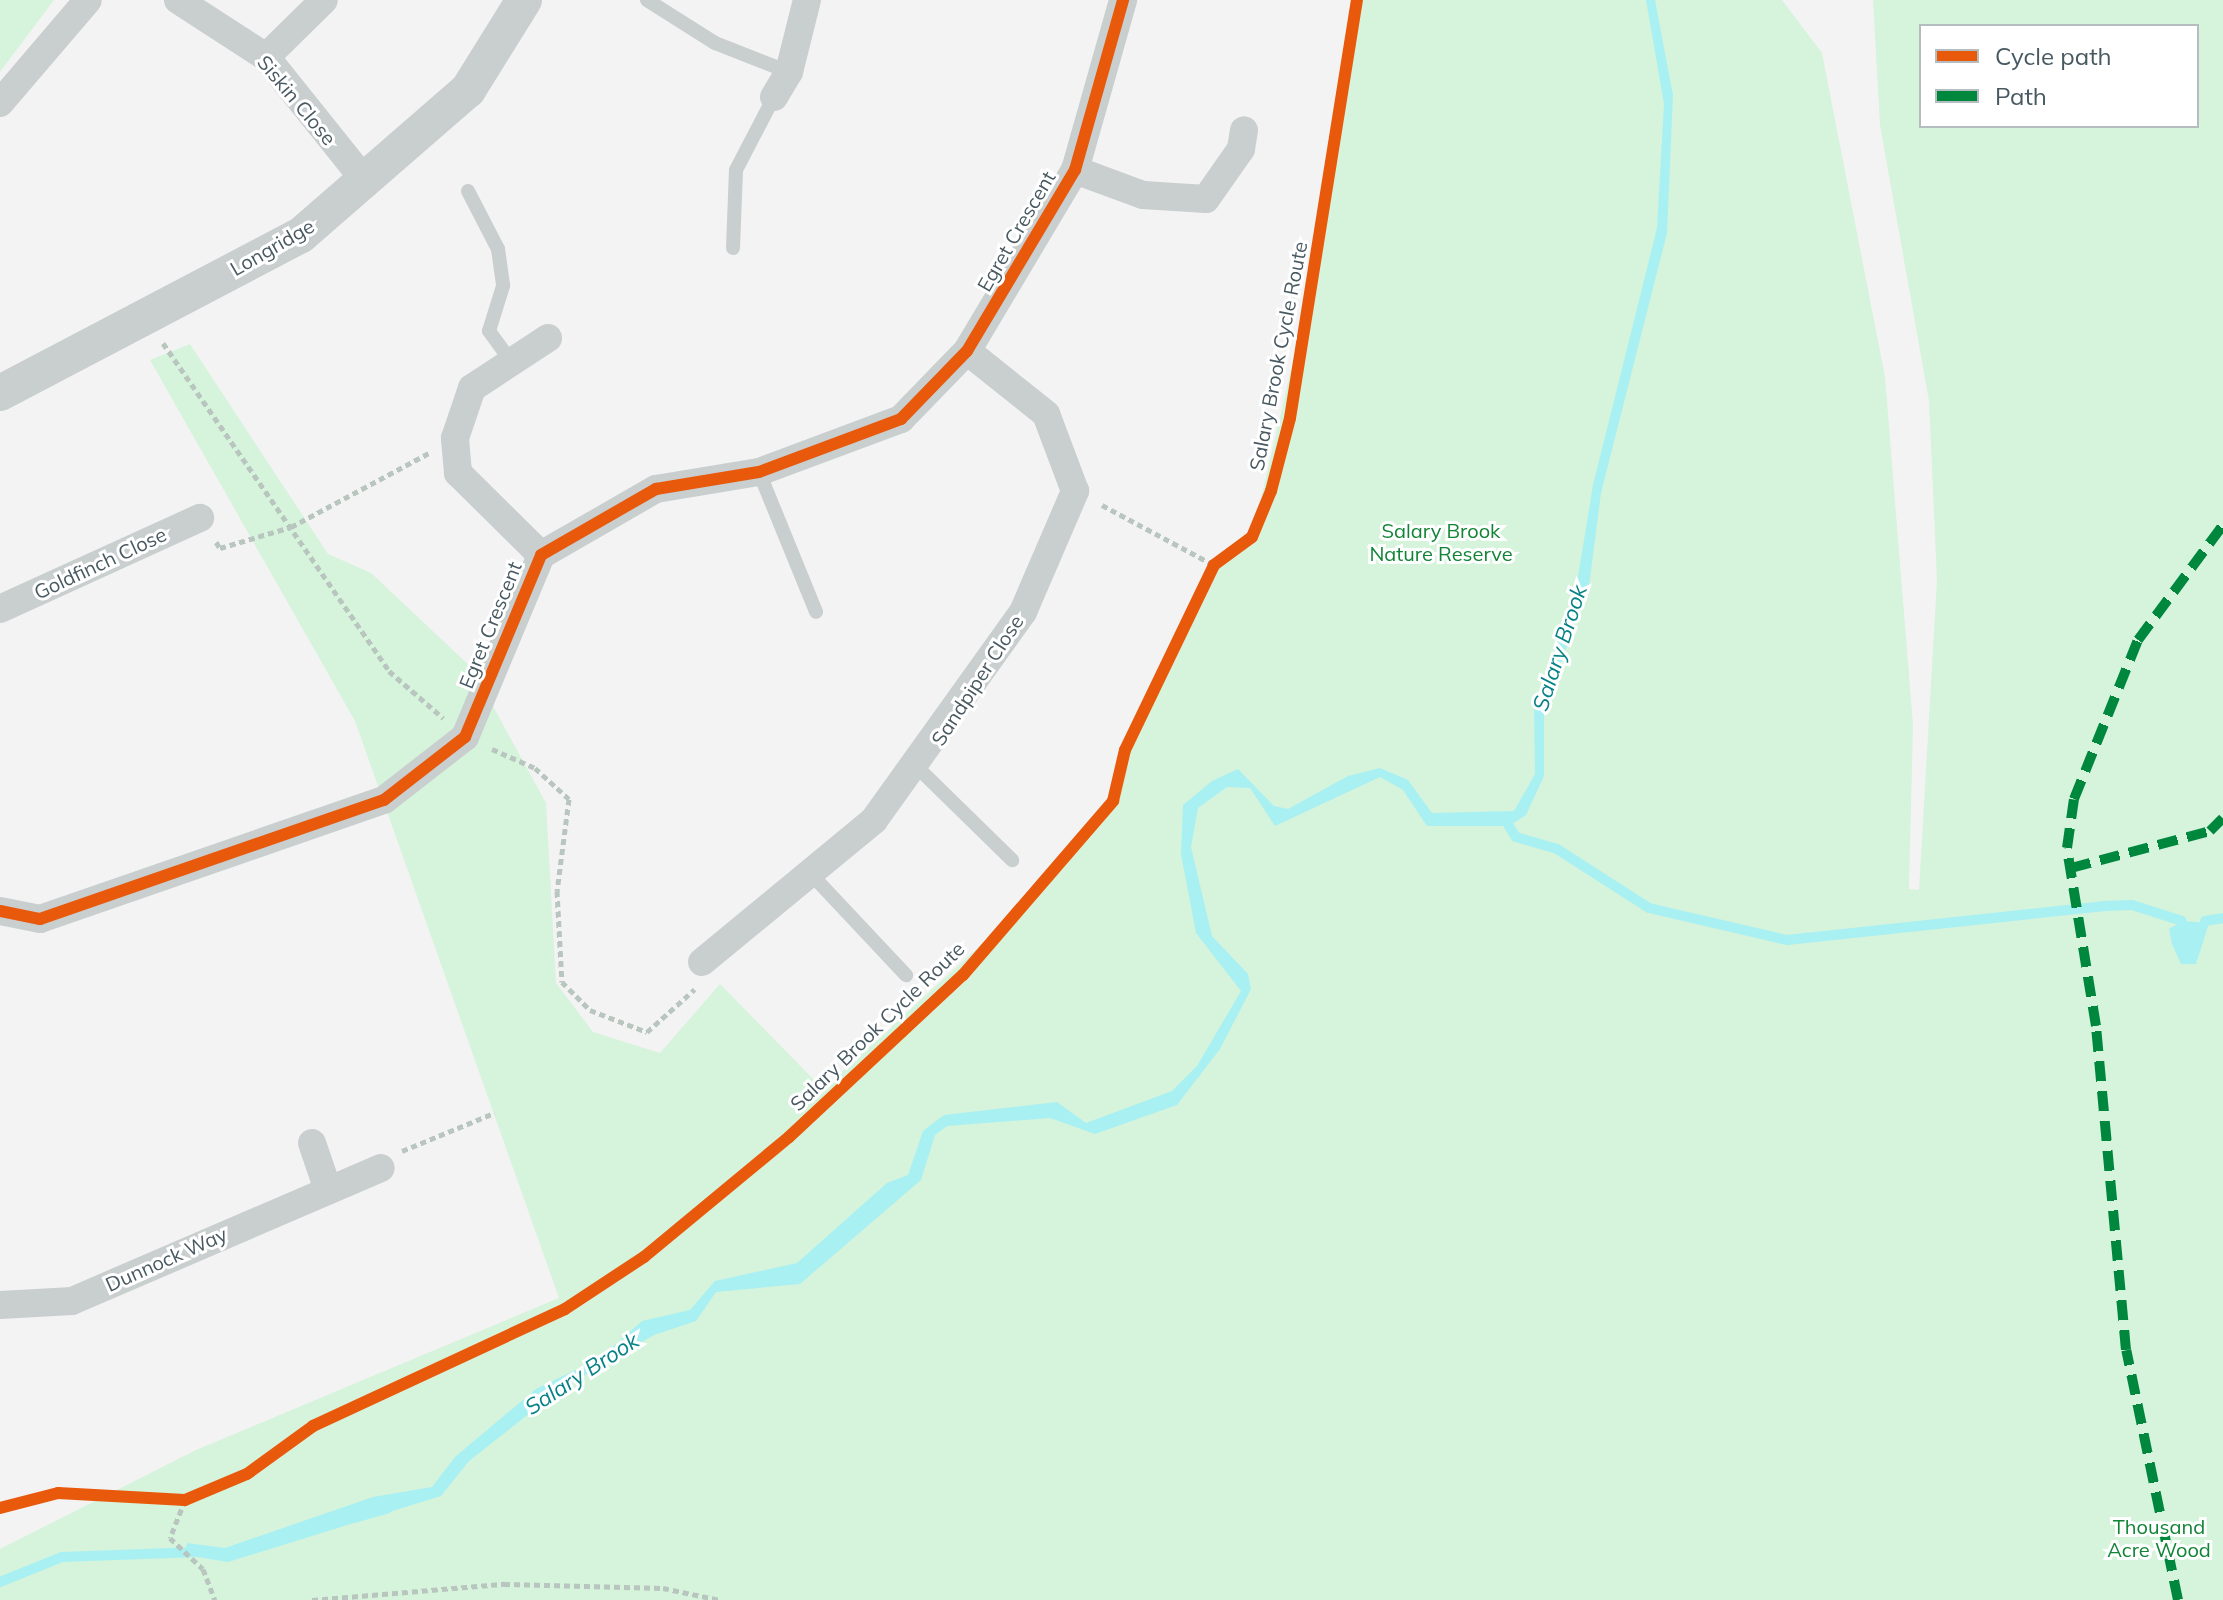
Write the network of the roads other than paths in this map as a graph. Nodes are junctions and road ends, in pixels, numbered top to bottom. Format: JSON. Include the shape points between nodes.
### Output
{"nodes":[{"id":1,"x":88,"y":0,"type":"edge"},
{"id":2,"x":178,"y":0,"type":"edge"},
{"id":3,"x":324,"y":0,"type":"edge"},
{"id":4,"x":524,"y":0,"type":"edge"},
{"id":5,"x":647,"y":0,"type":"edge"},
{"id":6,"x":807,"y":0,"type":"edge"},
{"id":7,"x":1123,"y":0,"type":"edge"},
{"id":8,"x":266,"y":57,"type":"junction"},
{"id":9,"x":789,"y":72,"type":"junction"},
{"id":10,"x":774,"y":97,"type":"joint"},
{"id":11,"x":0,"y":103,"type":"edge"},
{"id":12,"x":1244,"y":130,"type":"dead end"},
{"id":13,"x":1075,"y":170,"type":"junction"},
{"id":14,"x":367,"y":183,"type":"junction"},
{"id":15,"x":468,"y":191,"type":"dead end"},
{"id":16,"x":733,"y":248,"type":"dead end"},
{"id":17,"x":548,"y":338,"type":"dead end"},
{"id":18,"x":967,"y":351,"type":"junction"},
{"id":19,"x":509,"y":359,"type":"junction"},
{"id":20,"x":0,"y":393,"type":"edge"},
{"id":21,"x":759,"y":472,"type":"junction"},
{"id":22,"x":200,"y":518,"type":"road end"},
{"id":23,"x":541,"y":555,"type":"junction"},
{"id":24,"x":0,"y":609,"type":"edge"},
{"id":25,"x":816,"y":612,"type":"dead end"},
{"id":26,"x":918,"y":768,"type":"junction"},
{"id":27,"x":1012,"y":860,"type":"dead end"},
{"id":28,"x":811,"y":874,"type":"junction"},
{"id":29,"x":0,"y":911,"type":"edge"},
{"id":30,"x":702,"y":962,"type":"road end"},
{"id":31,"x":906,"y":975,"type":"dead end"},
{"id":32,"x":312,"y":1143,"type":"dead end"},
{"id":33,"x":381,"y":1168,"type":"road end"},
{"id":34,"x":328,"y":1190,"type":"junction"},
{"id":35,"x":0,"y":1305,"type":"edge"}],
"edges":[{"from":1,"to":11,"type":"street"},
{"from":2,"to":8,"type":"street","name":"Siskin Close"},
{"from":3,"to":8,"type":"street"},
{"from":4,"to":14,"type":"street","name":"Longridge","via":[[468,90]]},
{"from":5,"to":9,"type":"lane","via":[[715,43]]},
{"from":6,"to":9,"type":"street"},
{"from":7,"to":13,"type":"street","name":"Egret Crescent"},
{"from":8,"to":14,"type":"street","name":"Siskin Close"},
{"from":9,"to":10,"type":"street"},
{"from":10,"to":16,"type":"lane","via":[[736,170]]},
{"from":12,"to":13,"type":"street","via":[[1241,149],[1206,199],[1143,195]]},
{"from":13,"to":18,"type":"street","name":"Egret Crescent"},
{"from":14,"to":20,"type":"street","name":"Longridge","via":[[301,235]]},
{"from":15,"to":19,"type":"lane","via":[[500,258],[503,286],[489,331]]},
{"from":17,"to":19,"type":"street"},
{"from":18,"to":21,"type":"street","name":"Egret Crescent","via":[[901,419]]},
{"from":18,"to":26,"type":"street","name":"Sandpiper Close","via":[[1046,414],[1075,491],[1023,612]]},
{"from":19,"to":23,"type":"street","via":[[472,388],[455,438],[458,473]]},
{"from":21,"to":23,"type":"street","name":"Egret Crescent","via":[[656,489]]},
{"from":21,"to":25,"type":"lane"},
{"from":22,"to":24,"type":"street","name":"Goldfinch Close"},
{"from":23,"to":29,"type":"street","name":"Egret Crescent","via":[[465,737],[384,800],[40,919]]},
{"from":26,"to":27,"type":"lane"},
{"from":26,"to":28,"type":"street","name":"Sandpiper Close","via":[[874,820]]},
{"from":28,"to":30,"type":"street","name":"Sandpiper Close"},
{"from":28,"to":31,"type":"lane"},
{"from":32,"to":34,"type":"street"},
{"from":33,"to":34,"type":"street","name":"Dunnock Way"},
{"from":34,"to":35,"type":"street","name":"Dunnock Way","via":[[72,1301]]}]}
